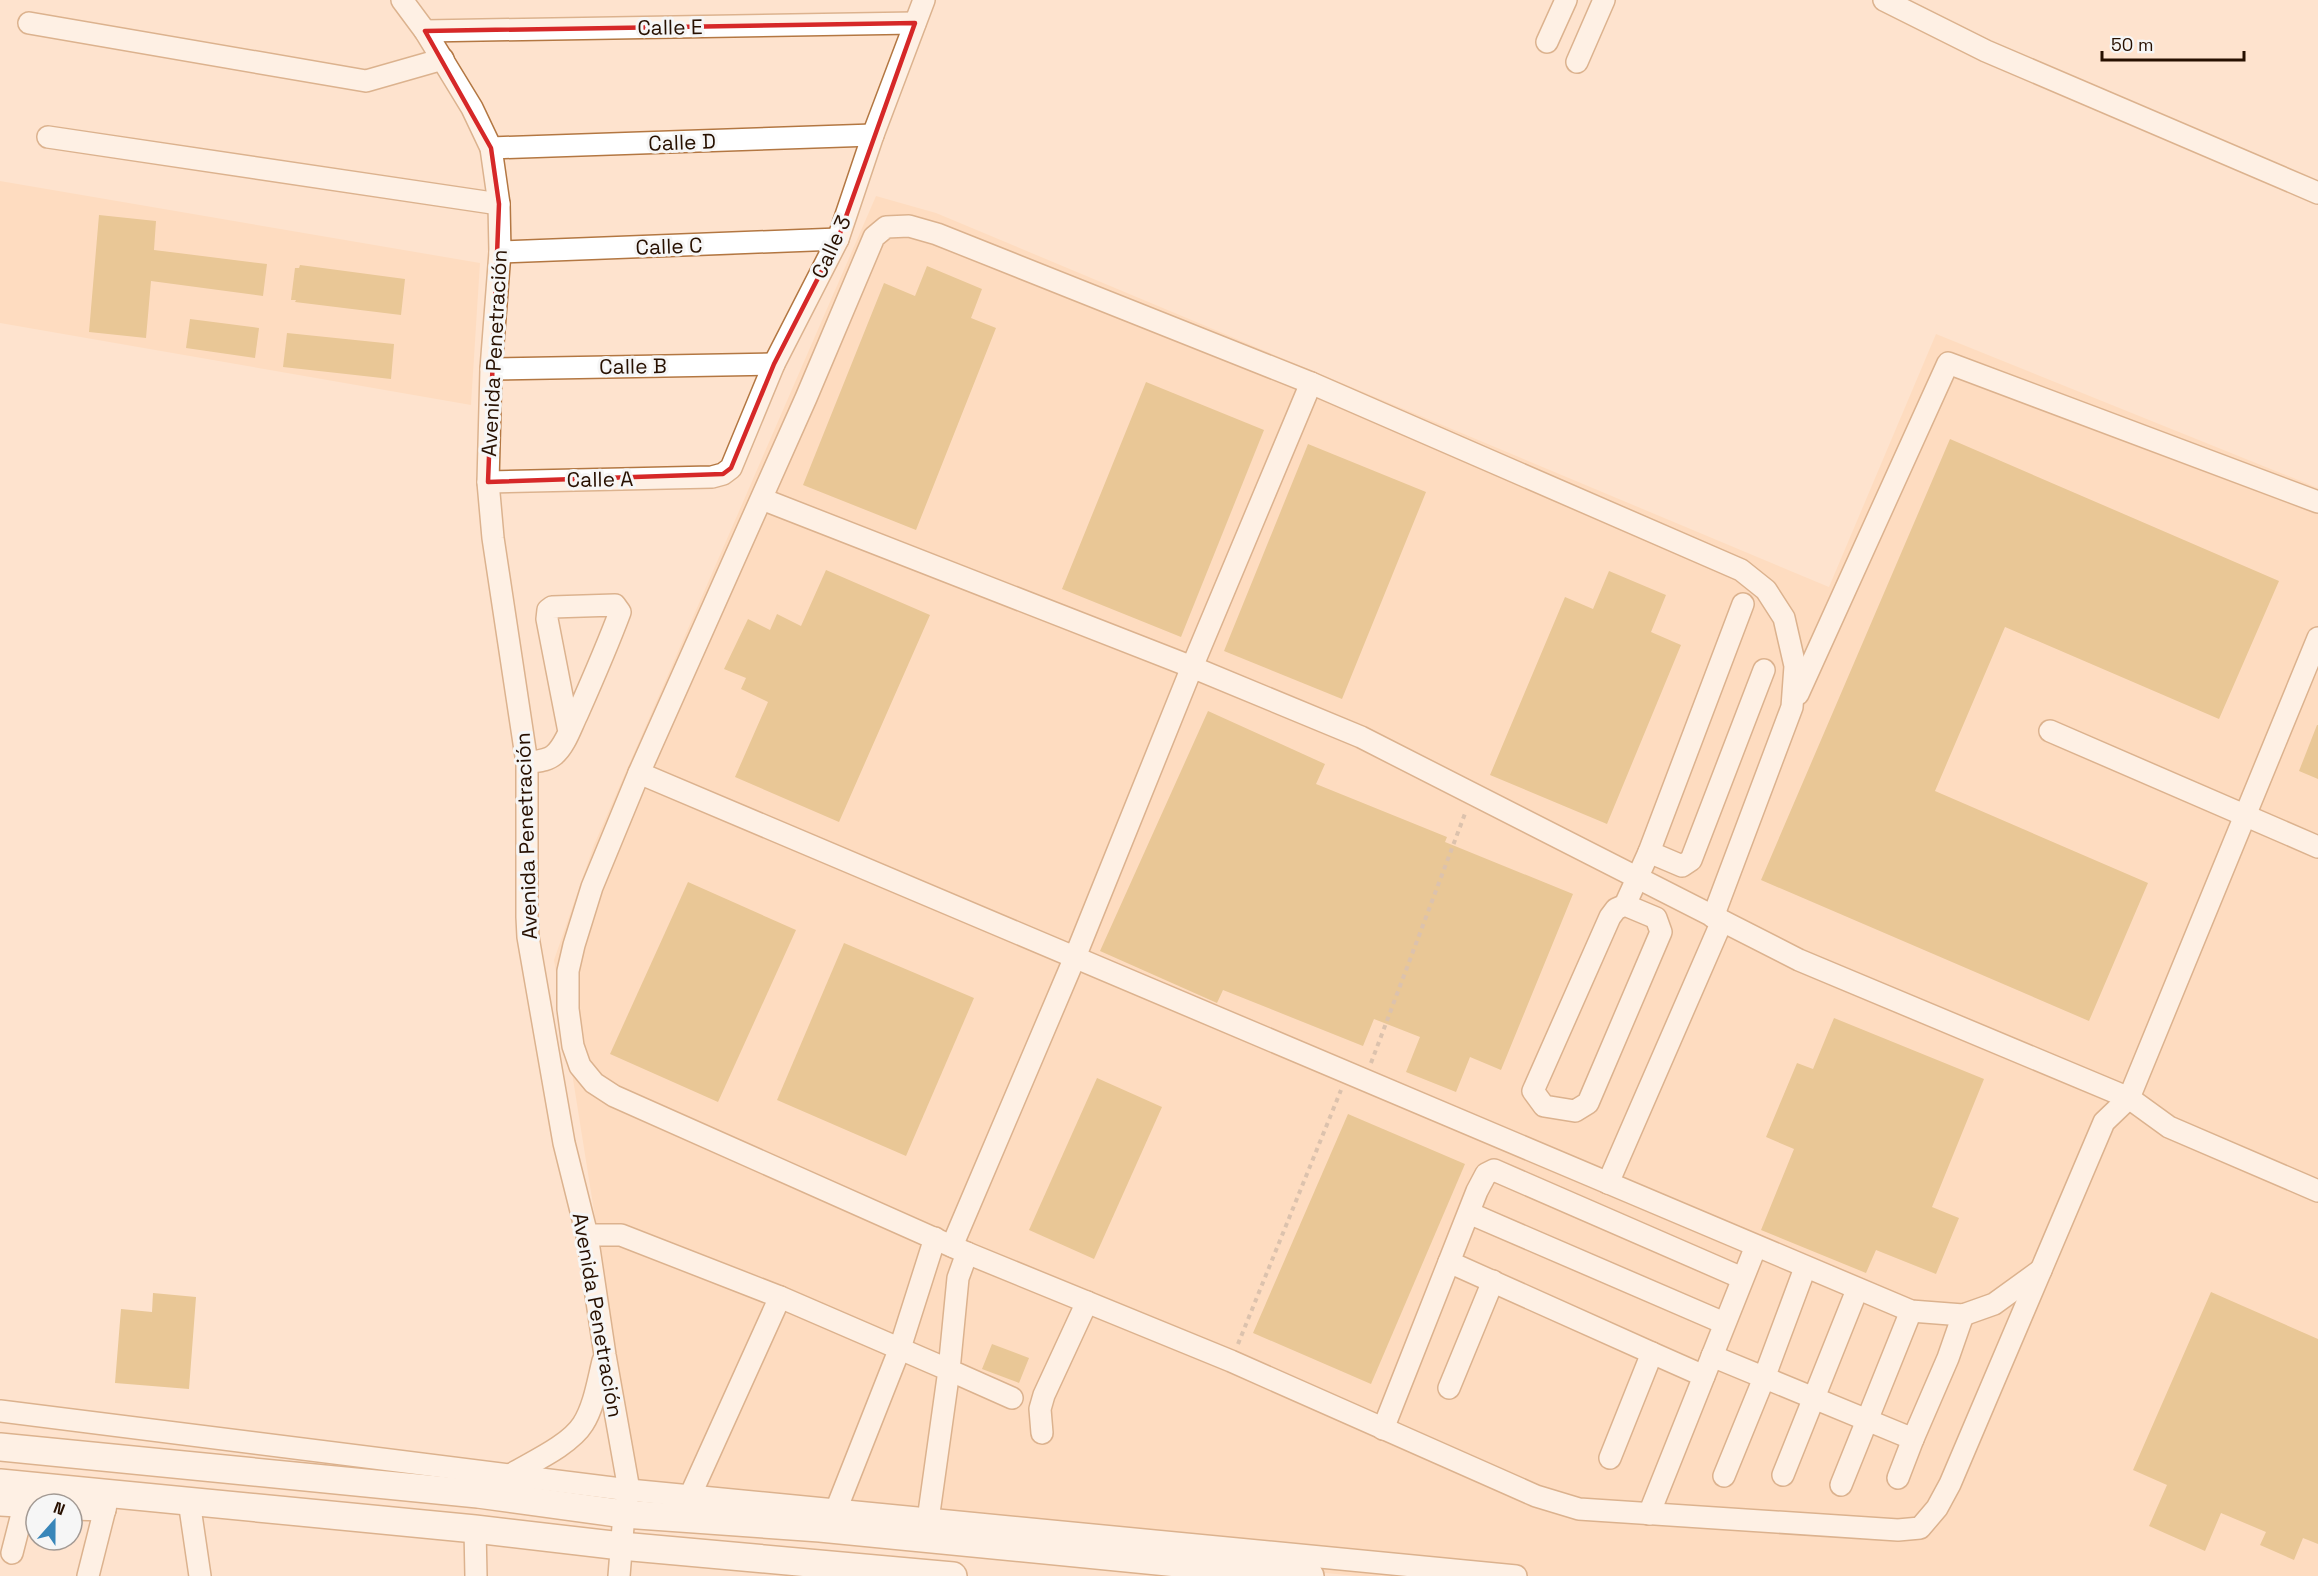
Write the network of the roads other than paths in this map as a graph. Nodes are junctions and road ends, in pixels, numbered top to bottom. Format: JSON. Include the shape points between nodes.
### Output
{"nodes":[{"id":1,"x":402,"y":0,"type":"edge"},
{"id":2,"x":924,"y":0,"type":"edge"},
{"id":3,"x":1566,"y":0,"type":"edge"},
{"id":4,"x":1604,"y":0,"type":"edge"},
{"id":5,"x":1884,"y":0,"type":"edge"},
{"id":6,"x":1920,"y":8,"type":"edge"},
{"id":7,"x":29,"y":23,"type":"dead end"},
{"id":8,"x":915,"y":23,"type":"junction"},
{"id":9,"x":425,"y":31,"type":"junction"},
{"id":10,"x":1548,"y":42,"type":"dead end"},
{"id":11,"x":443,"y":59,"type":"junction"},
{"id":12,"x":1577,"y":62,"type":"dead end"},
{"id":13,"x":873,"y":135,"type":"junction"},
{"id":14,"x":48,"y":137,"type":"dead end"},
{"id":15,"x":491,"y":148,"type":"junction"},
{"id":16,"x":2318,"y":193,"type":"edge"},
{"id":17,"x":499,"y":204,"type":"junction"},
{"id":18,"x":838,"y":239,"type":"junction"},
{"id":19,"x":500,"y":252,"type":"junction"},
{"id":20,"x":774,"y":364,"type":"junction"},
{"id":21,"x":491,"y":369,"type":"junction"},
{"id":22,"x":1311,"y":383,"type":"junction"},
{"id":23,"x":712,"y":477,"type":"joint"},
{"id":24,"x":488,"y":482,"type":"junction"},
{"id":25,"x":762,"y":499,"type":"junction"},
{"id":26,"x":2318,"y":502,"type":"edge"},
{"id":27,"x":1743,"y":604,"type":"dead end"},
{"id":28,"x":2318,"y":638,"type":"edge"},
{"id":29,"x":1192,"y":667,"type":"junction"},
{"id":30,"x":1764,"y":670,"type":"dead end"},
{"id":31,"x":1792,"y":707,"type":"junction"},
{"id":32,"x":2050,"y":731,"type":"dead end"},
{"id":33,"x":569,"y":732,"type":"junction"},
{"id":34,"x":528,"y":763,"type":"junction"},
{"id":35,"x":639,"y":773,"type":"junction"},
{"id":36,"x":2244,"y":815,"type":"junction"},
{"id":37,"x":2318,"y":847,"type":"edge"},
{"id":38,"x":1648,"y":852,"type":"junction"},
{"id":39,"x":1636,"y":878,"type":"junction"},
{"id":40,"x":1625,"y":905,"type":"junction"},
{"id":41,"x":1718,"y":919,"type":"junction"},
{"id":42,"x":1076,"y":957,"type":"junction"},
{"id":43,"x":2129,"y":1098,"type":"junction"},
{"id":44,"x":1608,"y":1183,"type":"junction"},
{"id":45,"x":2318,"y":1191,"type":"edge"},
{"id":46,"x":1469,"y":1213,"type":"junction"},
{"id":47,"x":587,"y":1235,"type":"junction"},
{"id":48,"x":951,"y":1246,"type":"junction"},
{"id":49,"x":1756,"y":1246,"type":"junction"},
{"id":50,"x":1449,"y":1262,"type":"junction"},
{"id":51,"x":1805,"y":1268,"type":"junction"},
{"id":52,"x":2042,"y":1270,"type":"junction"},
{"id":53,"x":1742,"y":1278,"type":"junction"},
{"id":54,"x":1493,"y":1281,"type":"junction"},
{"id":55,"x":1857,"y":1290,"type":"junction"},
{"id":56,"x":780,"y":1297,"type":"junction"},
{"id":57,"x":1087,"y":1302,"type":"junction"},
{"id":58,"x":1911,"y":1311,"type":"junction"},
{"id":59,"x":1963,"y":1316,"type":"junction"},
{"id":60,"x":1724,"y":1323,"type":"junction"},
{"id":61,"x":900,"y":1348,"type":"junction"},
{"id":62,"x":1652,"y":1353,"type":"junction"},
{"id":63,"x":605,"y":1355,"type":"junction"},
{"id":64,"x":1712,"y":1356,"type":"junction"},
{"id":65,"x":949,"y":1370,"type":"junction"},
{"id":66,"x":1704,"y":1376,"type":"junction"},
{"id":67,"x":1764,"y":1378,"type":"junction"},
{"id":68,"x":1449,"y":1388,"type":"dead end"},
{"id":69,"x":1012,"y":1398,"type":"dead end"},
{"id":70,"x":1814,"y":1398,"type":"junction"},
{"id":71,"x":0,"y":1411,"type":"edge"},
{"id":72,"x":1868,"y":1420,"type":"junction"},
{"id":73,"x":1383,"y":1429,"type":"junction"},
{"id":74,"x":1042,"y":1433,"type":"dead end"},
{"id":75,"x":1913,"y":1438,"type":"junction"},
{"id":76,"x":0,"y":1447,"type":"edge"},
{"id":77,"x":1610,"y":1458,"type":"dead end"},
{"id":78,"x":1783,"y":1474,"type":"dead end"},
{"id":79,"x":510,"y":1475,"type":"junction"},
{"id":80,"x":1724,"y":1476,"type":"dead end"},
{"id":81,"x":1898,"y":1478,"type":"dead end"},
{"id":82,"x":0,"y":1482,"type":"edge"},
{"id":83,"x":1841,"y":1485,"type":"dead end"},
{"id":84,"x":690,"y":1496,"type":"junction"},
{"id":85,"x":189,"y":1501,"type":"junction"},
{"id":86,"x":107,"y":1502,"type":"junction"},
{"id":87,"x":627,"y":1502,"type":"junction"},
{"id":88,"x":0,"y":1505,"type":"edge"},
{"id":89,"x":24,"y":1507,"type":"edge"},
{"id":90,"x":84,"y":1507,"type":"edge"},
{"id":91,"x":836,"y":1510,"type":"junction"},
{"id":92,"x":1649,"y":1514,"type":"junction"},
{"id":93,"x":928,"y":1520,"type":"junction"},
{"id":94,"x":24,"y":1522,"type":"edge"},
{"id":95,"x":475,"y":1529,"type":"junction"},
{"id":96,"x":621,"y":1546,"type":"junction"},
{"id":97,"x":12,"y":1553,"type":"dead end"},
{"id":98,"x":88,"y":1576,"type":"edge"},
{"id":99,"x":200,"y":1576,"type":"edge"},
{"id":100,"x":476,"y":1576,"type":"edge"},
{"id":101,"x":619,"y":1576,"type":"edge"},
{"id":102,"x":953,"y":1576,"type":"edge"},
{"id":103,"x":1310,"y":1576,"type":"edge"},
{"id":104,"x":1516,"y":1576,"type":"edge"}],
"edges":[{"from":1,"to":9,"type":"street","name":"Avenida Penetración"},
{"from":2,"to":8,"type":"street","name":"Calle 3"},
{"from":3,"to":10,"type":"street"},
{"from":4,"to":12,"type":"street"},
{"from":5,"to":6,"type":"street"},
{"from":6,"to":16,"type":"street","via":[[2018,65]]},
{"from":7,"to":11,"type":"street","via":[[366,81]]},
{"from":8,"to":9,"type":"street","name":"Calle E"},
{"from":8,"to":13,"type":"street","name":"Calle 3"},
{"from":9,"to":11,"type":"street","name":"Avenida Penetración"},
{"from":11,"to":15,"type":"street","name":"Avenida Penetración"},
{"from":13,"to":15,"type":"street","name":"Calle D"},
{"from":13,"to":18,"type":"street","name":"Calle 3"},
{"from":14,"to":17,"type":"street"},
{"from":15,"to":17,"type":"street","name":"Avenida Penetración"},
{"from":17,"to":19,"type":"street","name":"Avenida Penetración"},
{"from":18,"to":19,"type":"street","name":"Calle C"},
{"from":18,"to":20,"type":"street","name":"Calle 3"},
{"from":19,"to":21,"type":"street","name":"Avenida Penetración"},
{"from":20,"to":21,"type":"street","name":"Calle B"},
{"from":20,"to":23,"type":"street","name":"Calle 3","via":[[731,468]]},
{"from":21,"to":24,"type":"street","name":"Avenida Penetración"},
{"from":22,"to":25,"type":"street","via":[[937,234],[909,226],[886,227],[874,237]]},
{"from":22,"to":29,"type":"street"},
{"from":22,"to":31,"type":"street","via":[[1742,570],[1766,590],[1784,618],[1795,666]]},
{"from":23,"to":24,"type":"street","name":"Calle A"},
{"from":24,"to":34,"type":"street","name":"Avenida Penetración"},
{"from":25,"to":29,"type":"street"},
{"from":25,"to":35,"type":"street"},
{"from":26,"to":31,"type":"street","via":[[1948,363]]},
{"from":27,"to":38,"type":"street"},
{"from":28,"to":36,"type":"street"},
{"from":29,"to":39,"type":"street","via":[[1360,737]]},
{"from":29,"to":42,"type":"street"},
{"from":30,"to":38,"type":"street","via":[[1691,860],[1682,866]]},
{"from":31,"to":41,"type":"street"},
{"from":32,"to":36,"type":"street"},
{"from":33,"to":33,"type":"street","via":[[548,610],[618,606],[617,620]]},
{"from":33,"to":34,"type":"street","via":[[555,754]]},
{"from":34,"to":47,"type":"street","name":"Avenida Penetración","via":[[528,937],[564,1143]]},
{"from":35,"to":42,"type":"street"},
{"from":35,"to":48,"type":"street","via":[[592,887],[568,971],[568,1009],[580,1066],[594,1083],[614,1096]]},
{"from":36,"to":37,"type":"street"},
{"from":36,"to":43,"type":"street"},
{"from":38,"to":39,"type":"street"},
{"from":39,"to":40,"type":"street"},
{"from":39,"to":41,"type":"street"},
{"from":40,"to":40,"type":"street","via":[[1656,918],[1661,932],[1588,1103],[1575,1112],[1544,1106],[1533,1091],[1610,917]]},
{"from":41,"to":43,"type":"street","via":[[1799,960]]},
{"from":41,"to":44,"type":"street"},
{"from":42,"to":44,"type":"street"},
{"from":42,"to":48,"type":"street"},
{"from":43,"to":45,"type":"street","via":[[2169,1127]]},
{"from":43,"to":52,"type":"street","via":[[2104,1122]]},
{"from":44,"to":49,"type":"street"},
{"from":46,"to":50,"type":"street"},
{"from":46,"to":53,"type":"street","via":[[1486,1174],[1494,1170]]},
{"from":46,"to":60,"type":"street"},
{"from":47,"to":56,"type":"street","via":[[621,1235]]},
{"from":47,"to":63,"type":"street","name":"Avenida Penetración"},
{"from":48,"to":57,"type":"street"},
{"from":48,"to":61,"type":"street"},
{"from":48,"to":65,"type":"street","via":[[958,1278]]},
{"from":49,"to":51,"type":"street"},
{"from":49,"to":53,"type":"street"},
{"from":50,"to":54,"type":"street"},
{"from":50,"to":73,"type":"street"},
{"from":51,"to":55,"type":"street"},
{"from":51,"to":67,"type":"street"},
{"from":52,"to":59,"type":"street","via":[[1994,1304]]},
{"from":52,"to":92,"type":"street","via":[[1950,1484],[1920,1528],[1898,1530]]},
{"from":53,"to":60,"type":"street"},
{"from":54,"to":62,"type":"street"},
{"from":54,"to":68,"type":"street"},
{"from":55,"to":58,"type":"street"},
{"from":55,"to":70,"type":"street"},
{"from":56,"to":61,"type":"street"},
{"from":56,"to":84,"type":"street"},
{"from":57,"to":73,"type":"street"},
{"from":57,"to":74,"type":"street","via":[[1044,1395]]},
{"from":58,"to":59,"type":"street"},
{"from":58,"to":72,"type":"street"},
{"from":59,"to":75,"type":"street"},
{"from":60,"to":64,"type":"street"},
{"from":61,"to":65,"type":"street"},
{"from":61,"to":91,"type":"street"},
{"from":62,"to":66,"type":"street"},
{"from":62,"to":77,"type":"street"},
{"from":63,"to":79,"type":"street","via":[[583,1424],[569,1439]]},
{"from":63,"to":87,"type":"street","name":"Avenida Penetración"},
{"from":64,"to":66,"type":"street"},
{"from":64,"to":67,"type":"street"},
{"from":65,"to":69,"type":"street"},
{"from":65,"to":93,"type":"street"},
{"from":66,"to":92,"type":"street"},
{"from":67,"to":70,"type":"street"},
{"from":67,"to":80,"type":"street"},
{"from":70,"to":72,"type":"street"},
{"from":70,"to":78,"type":"street"},
{"from":71,"to":79,"type":"street"},
{"from":72,"to":75,"type":"street"},
{"from":72,"to":83,"type":"street"},
{"from":73,"to":92,"type":"street","via":[[1536,1496],[1579,1509]]},
{"from":75,"to":81,"type":"street"},
{"from":76,"to":87,"type":"main road","via":[[478,1494]]},
{"from":79,"to":87,"type":"street"},
{"from":82,"to":86,"type":"main road"},
{"from":84,"to":87,"type":"street"},
{"from":84,"to":91,"type":"street"},
{"from":85,"to":86,"type":"main road"},
{"from":85,"to":95,"type":"main road"},
{"from":85,"to":99,"type":"street"},
{"from":86,"to":90,"type":"street"},
{"from":86,"to":98,"type":"street"},
{"from":87,"to":96,"type":"street","name":"Avenida Penetración"},
{"from":87,"to":103,"type":"main road","via":[[820,1528]]},
{"from":88,"to":89,"type":"street"},
{"from":91,"to":93,"type":"street"},
{"from":93,"to":104,"type":"street"},
{"from":94,"to":97,"type":"street"},
{"from":95,"to":96,"type":"main road"},
{"from":95,"to":100,"type":"street"},
{"from":96,"to":101,"type":"street"},
{"from":96,"to":102,"type":"main road"}]}
